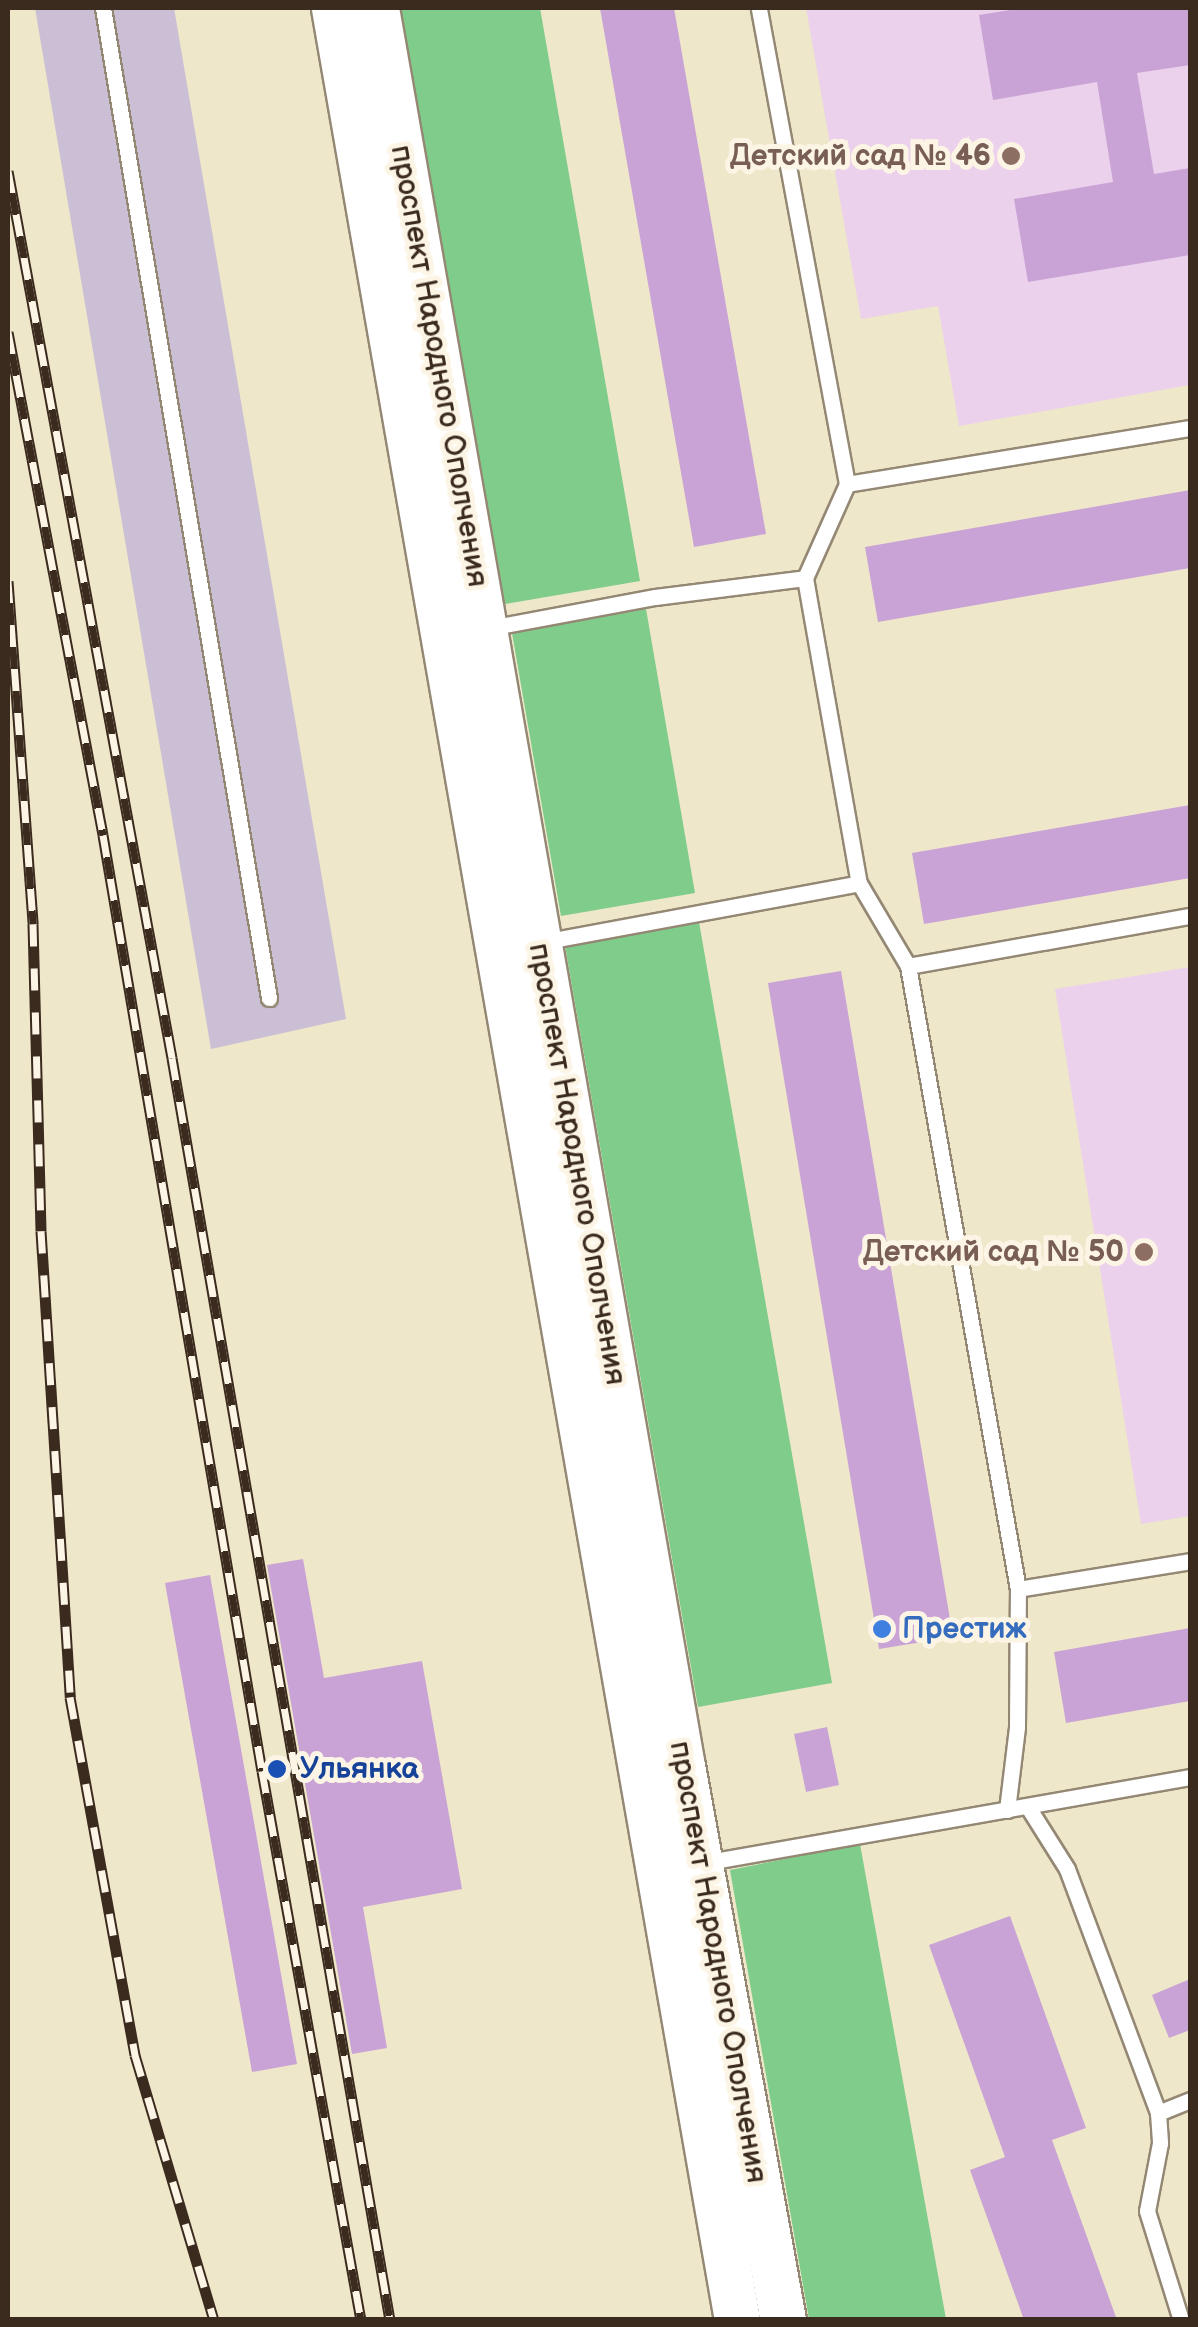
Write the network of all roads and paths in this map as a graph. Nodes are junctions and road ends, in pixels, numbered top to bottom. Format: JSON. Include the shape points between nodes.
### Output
{"nodes":[{"id":1,"x":103,"y":8,"type":"edge"},
{"id":2,"x":334,"y":8,"type":"edge"},
{"id":3,"x":376,"y":8,"type":"edge"},
{"id":4,"x":759,"y":8,"type":"edge"},
{"id":5,"x":1190,"y":428,"type":"edge"},
{"id":6,"x":847,"y":484,"type":"junction"},
{"id":7,"x":806,"y":578,"type":"junction"},
{"id":8,"x":485,"y":629,"type":"junction"},
{"id":9,"x":859,"y":882,"type":"junction"},
{"id":10,"x":1190,"y":916,"type":"edge"},
{"id":11,"x":538,"y":942,"type":"junction"},
{"id":12,"x":908,"y":966,"type":"junction"},
{"id":13,"x":269,"y":998,"type":"dead end"},
{"id":14,"x":1190,"y":1561,"type":"edge"},
{"id":15,"x":1018,"y":1589,"type":"junction"},
{"id":16,"x":1190,"y":1777,"type":"edge"},
{"id":17,"x":1028,"y":1807,"type":"junction"},
{"id":18,"x":1007,"y":1810,"type":"junction"},
{"id":19,"x":699,"y":1864,"type":"junction"},
{"id":20,"x":1190,"y":2100,"type":"edge"},
{"id":21,"x":1158,"y":2113,"type":"junction"},
{"id":22,"x":738,"y":2320,"type":"edge"},
{"id":23,"x":783,"y":2320,"type":"edge"},
{"id":24,"x":1181,"y":2320,"type":"edge"}],
"edges":[{"from":1,"to":13,"type":"lane"},
{"from":2,"to":22,"type":"main road","name":"проспект Народного Ополчения"},
{"from":3,"to":8,"type":"main road","name":"проспект Народного Ополчения"},
{"from":4,"to":6,"type":"lane"},
{"from":5,"to":6,"type":"lane"},
{"from":6,"to":7,"type":"lane"},
{"from":7,"to":8,"type":"lane"},
{"from":7,"to":9,"type":"lane"},
{"from":8,"to":11,"type":"main road","name":"проспект Народного Ополчения"},
{"from":9,"to":11,"type":"lane"},
{"from":9,"to":12,"type":"lane"},
{"from":10,"to":12,"type":"lane"},
{"from":11,"to":19,"type":"main road","name":"проспект Народного Ополчения"},
{"from":12,"to":15,"type":"lane"},
{"from":14,"to":15,"type":"lane"},
{"from":15,"to":18,"type":"lane","via":[[1017,1727]]},
{"from":16,"to":17,"type":"lane"},
{"from":17,"to":18,"type":"lane"},
{"from":17,"to":21,"type":"lane","via":[[1067,1868]]},
{"from":18,"to":19,"type":"lane"},
{"from":19,"to":23,"type":"main road","name":"проспект Народного Ополчения"},
{"from":20,"to":21,"type":"lane"},
{"from":21,"to":24,"type":"lane","via":[[1160,2143],[1148,2212]]}]}
